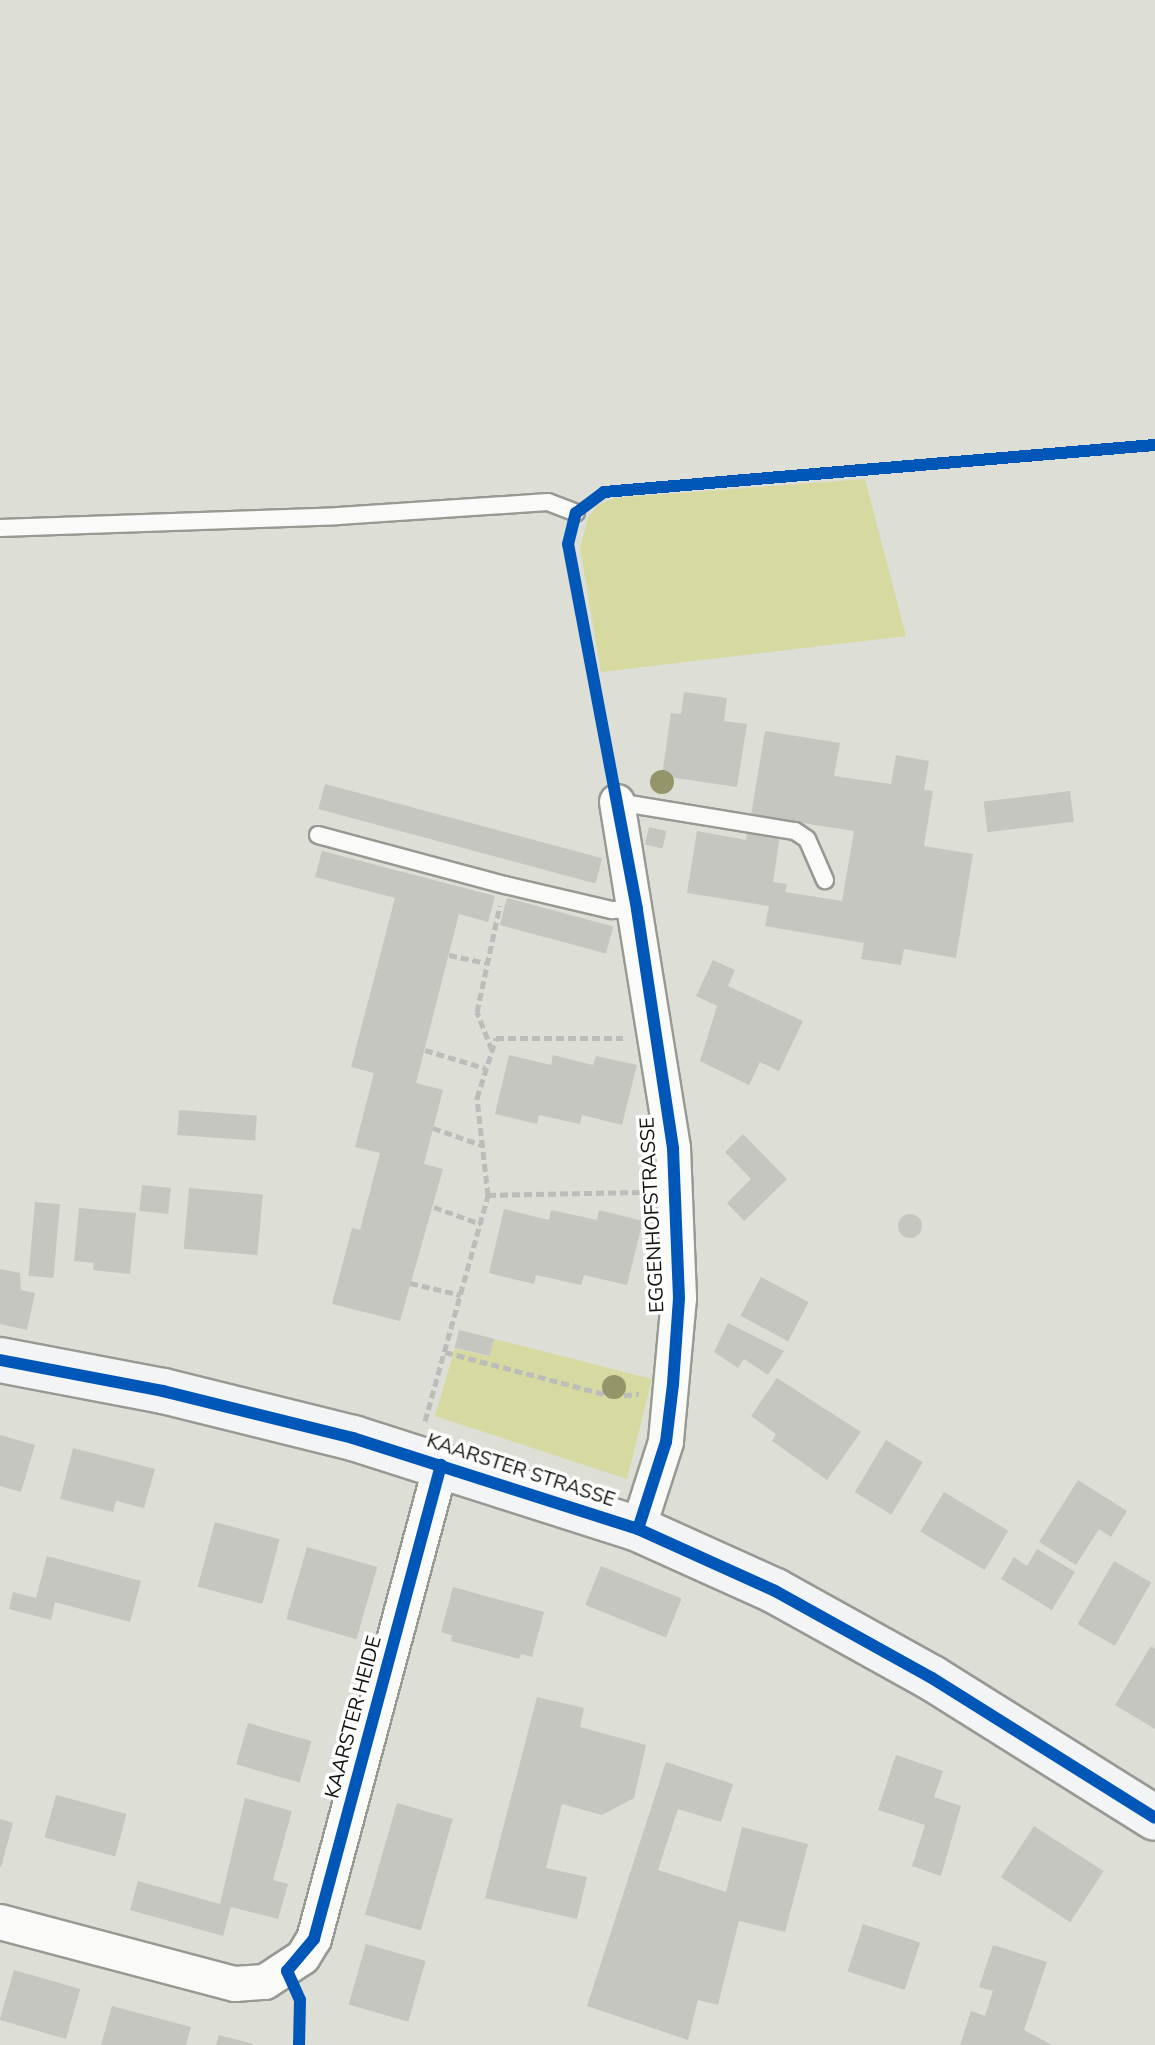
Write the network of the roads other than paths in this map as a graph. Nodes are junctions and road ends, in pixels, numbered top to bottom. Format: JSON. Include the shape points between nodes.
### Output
{"nodes":[{"id":1,"x":576,"y":513,"type":"dead end"},
{"id":2,"x":0,"y":528,"type":"edge"},
{"id":3,"x":617,"y":802,"type":"joint"},
{"id":4,"x":318,"y":835,"type":"dead end"},
{"id":5,"x":825,"y":880,"type":"dead end"},
{"id":6,"x":637,"y":909,"type":"junction"},
{"id":7,"x":0,"y":1360,"type":"edge"},
{"id":8,"x":428,"y":1461,"type":"junction"},
{"id":9,"x":638,"y":1529,"type":"junction"},
{"id":10,"x":1155,"y":1818,"type":"edge"},
{"id":11,"x":0,"y":1922,"type":"edge"}],
"edges":[{"from":1,"to":2,"type":"lane","via":[[548,502],[338,516]]},
{"from":3,"to":5,"type":"lane","via":[[795,831],[807,839]]},
{"from":3,"to":6,"type":"street","name":"EGGENHOFSTRASSE"},
{"from":4,"to":6,"type":"lane","via":[[612,910]]},
{"from":6,"to":9,"type":"street","name":"EGGENHOFSTRASSE","via":[[675,1191],[679,1298],[666,1442]]},
{"from":7,"to":8,"type":"main road","name":"KAARSTER STRASSE","via":[[163,1391]]},
{"from":8,"to":9,"type":"main road","name":"KAARSTER STRASSE"},
{"from":8,"to":11,"type":"street","name":"KAARSTER HEIDE","via":[[314,1939],[303,1957],[265,1982],[235,1984]]},
{"from":9,"to":10,"type":"main road","name":"KAARSTER STRASSE","via":[[775,1591],[919,1670]]}]}
